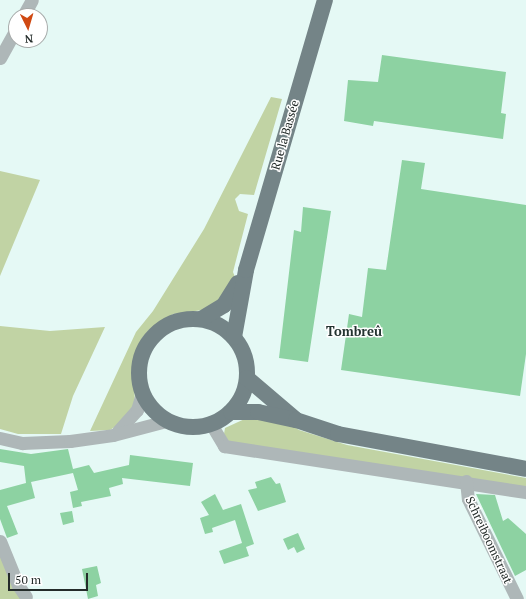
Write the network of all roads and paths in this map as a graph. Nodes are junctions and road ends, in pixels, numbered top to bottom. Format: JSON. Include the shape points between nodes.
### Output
{"nodes":[{"id":1,"x":325,"y":0,"type":"edge"},
{"id":2,"x":8,"y":43,"type":"edge"},
{"id":3,"x":0,"y":58,"type":"edge"},
{"id":4,"x":246,"y":270,"type":"junction"},
{"id":5,"x":201,"y":319,"type":"junction"},
{"id":6,"x":234,"y":337,"type":"junction"},
{"id":7,"x":247,"y":378,"type":"junction"},
{"id":8,"x":142,"y":394,"type":"junction"},
{"id":9,"x":231,"y":412,"type":"junction"},
{"id":10,"x":296,"y":420,"type":"junction"},
{"id":11,"x":166,"y":421,"type":"junction"},
{"id":12,"x":211,"y":424,"type":"junction"},
{"id":13,"x":114,"y":435,"type":"junction"},
{"id":14,"x":0,"y":438,"type":"edge"},
{"id":15,"x":526,"y":469,"type":"edge"},
{"id":16,"x":466,"y":481,"type":"junction"},
{"id":17,"x":526,"y":492,"type":"edge"},
{"id":18,"x":0,"y":541,"type":"edge"},
{"id":19,"x":26,"y":597,"type":"dead end"},
{"id":20,"x":517,"y":599,"type":"edge"}],
"edges":[{"from":1,"to":4,"type":"main road","name":"Rue la Bassée"},
{"from":2,"to":3,"type":"street"},
{"from":4,"to":5,"type":"main road","name":"Rue la Bassée","via":[[224,305]]},
{"from":4,"to":6,"type":"main road","name":"Rue la Bassée"},
{"from":5,"to":6,"type":"main road","via":[[220,326]]},
{"from":5,"to":8,"type":"main road","via":[[174,322],[151,339],[143,351],[138,370]]},
{"from":6,"to":7,"type":"main road","via":[[244,354]]},
{"from":7,"to":9,"type":"main road","via":[[244,392]]},
{"from":7,"to":10,"type":"main road"},
{"from":8,"to":11,"type":"main road","via":[[152,409]]},
{"from":8,"to":13,"type":"street","via":[[130,420]]},
{"from":9,"to":10,"type":"main road","via":[[258,412]]},
{"from":9,"to":12,"type":"main road"},
{"from":10,"to":15,"type":"main road","via":[[338,434]]},
{"from":11,"to":12,"type":"main road","via":[[191,427]]},
{"from":11,"to":13,"type":"street"},
{"from":12,"to":16,"type":"street","via":[[221,443],[250,450]]},
{"from":13,"to":14,"type":"street","via":[[36,444]]},
{"from":16,"to":17,"type":"street"},
{"from":16,"to":20,"type":"street","name":"Schreiboomstraat","via":[[468,499]]},
{"from":18,"to":19,"type":"street","via":[[18,585]]}]}
